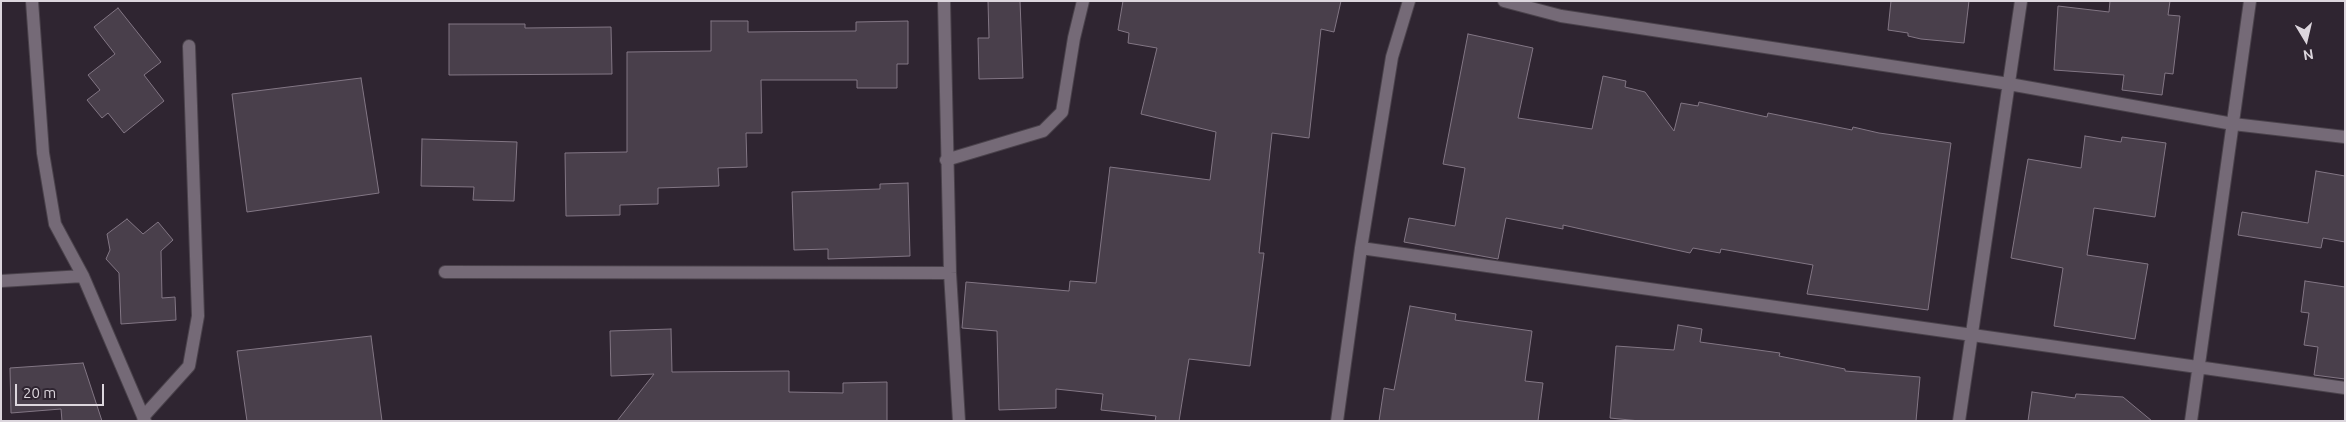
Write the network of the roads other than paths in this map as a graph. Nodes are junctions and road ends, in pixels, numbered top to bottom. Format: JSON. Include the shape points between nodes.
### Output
{"nodes":[{"id":1,"x":32,"y":1,"type":"edge"},
{"id":2,"x":944,"y":1,"type":"edge"},
{"id":3,"x":1083,"y":1,"type":"edge"},
{"id":4,"x":1409,"y":1,"type":"edge"},
{"id":5,"x":1504,"y":1,"type":"edge"},
{"id":6,"x":2021,"y":1,"type":"edge"},
{"id":7,"x":2250,"y":1,"type":"edge"},
{"id":8,"x":189,"y":46,"type":"dead end"},
{"id":9,"x":2009,"y":84,"type":"junction"},
{"id":10,"x":2233,"y":124,"type":"junction"},
{"id":11,"x":2345,"y":137,"type":"edge"},
{"id":12,"x":946,"y":160,"type":"junction"},
{"id":13,"x":1361,"y":248,"type":"junction"},
{"id":14,"x":445,"y":272,"type":"dead end"},
{"id":15,"x":950,"y":273,"type":"junction"},
{"id":16,"x":83,"y":276,"type":"junction"},
{"id":17,"x":1,"y":281,"type":"edge"},
{"id":18,"x":1972,"y":335,"type":"junction"},
{"id":19,"x":2199,"y":367,"type":"junction"},
{"id":20,"x":2345,"y":388,"type":"edge"},
{"id":21,"x":144,"y":419,"type":"edge"},
{"id":22,"x":959,"y":421,"type":"edge"},
{"id":23,"x":1337,"y":421,"type":"edge"},
{"id":24,"x":1959,"y":421,"type":"edge"},
{"id":25,"x":2192,"y":421,"type":"edge"}],
"edges":[{"from":1,"to":16,"type":"street","via":[[43,153],[55,224]]},
{"from":2,"to":12,"type":"street"},
{"from":3,"to":12,"type":"street","via":[[1062,112],[1043,131]]},
{"from":4,"to":13,"type":"street","via":[[1392,57]]},
{"from":5,"to":9,"type":"street","via":[[1561,16]]},
{"from":6,"to":9,"type":"street"},
{"from":7,"to":10,"type":"street"},
{"from":8,"to":21,"type":"street","via":[[198,316],[189,366]]},
{"from":9,"to":10,"type":"street"},
{"from":9,"to":18,"type":"street"},
{"from":10,"to":11,"type":"street"},
{"from":10,"to":19,"type":"street"},
{"from":12,"to":15,"type":"street"},
{"from":13,"to":18,"type":"street"},
{"from":13,"to":23,"type":"street"},
{"from":14,"to":15,"type":"street"},
{"from":15,"to":22,"type":"street"},
{"from":16,"to":17,"type":"street"},
{"from":16,"to":21,"type":"street"},
{"from":18,"to":19,"type":"street"},
{"from":18,"to":24,"type":"street"},
{"from":19,"to":20,"type":"street"},
{"from":19,"to":25,"type":"street"}]}
